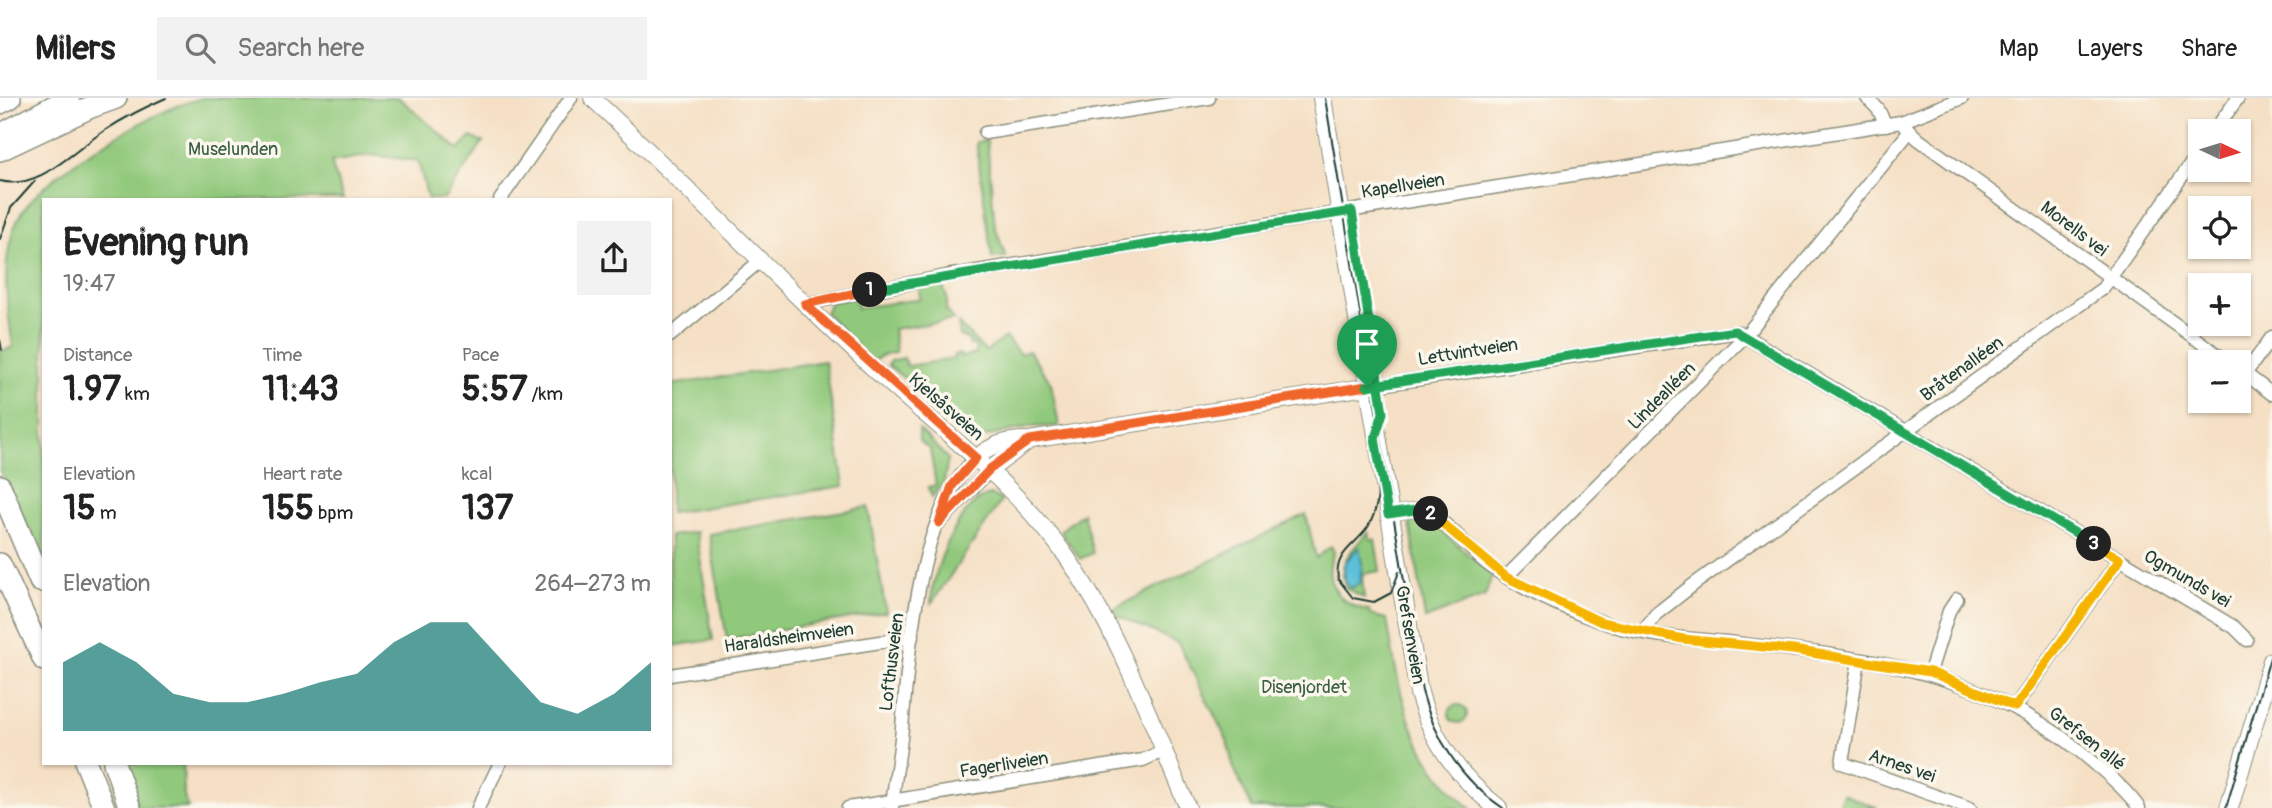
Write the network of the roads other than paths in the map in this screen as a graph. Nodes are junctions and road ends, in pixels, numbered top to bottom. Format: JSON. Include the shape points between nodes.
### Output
{"nodes":[{"id":1,"x":10,"y":98,"type":"edge"},
{"id":2,"x":44,"y":98,"type":"edge"},
{"id":3,"x":69,"y":98,"type":"edge"},
{"id":4,"x":116,"y":98,"type":"edge"},
{"id":5,"x":571,"y":98,"type":"edge"},
{"id":6,"x":592,"y":98,"type":"edge"},
{"id":7,"x":1209,"y":98,"type":"edge"},
{"id":8,"x":1322,"y":98,"type":"edge"},
{"id":9,"x":1334,"y":98,"type":"edge"},
{"id":10,"x":1867,"y":98,"type":"edge"},
{"id":11,"x":1962,"y":98,"type":"edge"},
{"id":12,"x":2238,"y":98,"type":"edge"},
{"id":13,"x":96,"y":102,"type":"edge"},
{"id":14,"x":0,"y":103,"type":"edge"},
{"id":15,"x":2223,"y":119,"type":"edge"},
{"id":16,"x":0,"y":120,"type":"edge"},
{"id":17,"x":1885,"y":125,"type":"junction"},
{"id":18,"x":1906,"y":127,"type":"junction"},
{"id":19,"x":985,"y":133,"type":"dead end"},
{"id":20,"x":0,"y":135,"type":"edge"},
{"id":21,"x":0,"y":150,"type":"edge"},
{"id":22,"x":2188,"y":167,"type":"edge"},
{"id":23,"x":501,"y":198,"type":"edge"},
{"id":24,"x":1346,"y":213,"type":"junction"},
{"id":25,"x":760,"y":261,"type":"junction"},
{"id":26,"x":2109,"y":276,"type":"junction"},
{"id":27,"x":805,"y":304,"type":"junction"},
{"id":28,"x":672,"y":334,"type":"edge"},
{"id":29,"x":1746,"y":335,"type":"junction"},
{"id":30,"x":2272,"y":337,"type":"edge"},
{"id":31,"x":2211,"y":350,"type":"edge"},
{"id":32,"x":2251,"y":362,"type":"edge"},
{"id":33,"x":2251,"y":379,"type":"edge"},
{"id":34,"x":1373,"y":386,"type":"junction"},
{"id":35,"x":2272,"y":394,"type":"edge"},
{"id":36,"x":1907,"y":431,"type":"junction"},
{"id":37,"x":1030,"y":440,"type":"junction"},
{"id":38,"x":976,"y":458,"type":"junction"},
{"id":39,"x":990,"y":469,"type":"junction"},
{"id":40,"x":0,"y":486,"type":"edge"},
{"id":41,"x":1388,"y":514,"type":"junction"},
{"id":42,"x":0,"y":519,"type":"edge"},
{"id":43,"x":939,"y":523,"type":"junction"},
{"id":44,"x":2120,"y":559,"type":"junction"},
{"id":45,"x":0,"y":564,"type":"edge"},
{"id":46,"x":1506,"y":577,"type":"junction"},
{"id":47,"x":42,"y":585,"type":"edge"},
{"id":48,"x":1957,"y":599,"type":"dead end"},
{"id":49,"x":1643,"y":631,"type":"junction"},
{"id":50,"x":912,"y":637,"type":"junction"},
{"id":51,"x":2248,"y":640,"type":"dead end"},
{"id":52,"x":42,"y":656,"type":"edge"},
{"id":53,"x":1859,"y":660,"type":"junction"},
{"id":54,"x":2272,"y":661,"type":"edge"},
{"id":55,"x":1930,"y":672,"type":"junction"},
{"id":56,"x":672,"y":675,"type":"edge"},
{"id":57,"x":2015,"y":707,"type":"junction"},
{"id":58,"x":1163,"y":751,"type":"junction"},
{"id":59,"x":87,"y":765,"type":"edge"},
{"id":60,"x":115,"y":765,"type":"edge"},
{"id":61,"x":499,"y":765,"type":"edge"},
{"id":62,"x":892,"y":805,"type":"edge"},
{"id":63,"x":104,"y":808,"type":"edge"},
{"id":64,"x":130,"y":808,"type":"edge"},
{"id":65,"x":478,"y":808,"type":"edge"},
{"id":66,"x":848,"y":808,"type":"edge"},
{"id":67,"x":1188,"y":808,"type":"edge"},
{"id":68,"x":1498,"y":808,"type":"edge"},
{"id":69,"x":1970,"y":808,"type":"edge"},
{"id":70,"x":2139,"y":808,"type":"edge"},
{"id":71,"x":2229,"y":808,"type":"edge"}],
"edges":[{"from":1,"to":14,"type":"highway"},
{"from":2,"to":16,"type":"highway"},
{"from":3,"to":20,"type":"highway"},
{"from":4,"to":13,"type":"highway"},
{"from":5,"to":23,"type":"street"},
{"from":6,"to":25,"type":"street","name":"Kjelsåsveien"},
{"from":7,"to":19,"type":"street"},
{"from":8,"to":24,"type":"main road","name":"Grefsenveien"},
{"from":9,"to":24,"type":"main road","name":"Grefsenveien"},
{"from":10,"to":17,"type":"street"},
{"from":11,"to":18,"type":"street","name":"Kapellveien"},
{"from":12,"to":15,"type":"street"},
{"from":13,"to":21,"type":"highway"},
{"from":17,"to":18,"type":"street","name":"Kapellveien"},
{"from":17,"to":24,"type":"street","name":"Kapellveien"},
{"from":18,"to":26,"type":"street","name":"Morells vei"},
{"from":18,"to":29,"type":"street","name":"Lindealléen"},
{"from":22,"to":26,"type":"street","name":"Bråtenalléen"},
{"from":24,"to":27,"type":"street","name":"Kapellveien","via":[[946,276]]},
{"from":24,"to":34,"type":"main road","name":"Grefsenveien"},
{"from":25,"to":27,"type":"street","name":"Kjelsåsveien"},
{"from":25,"to":28,"type":"street"},
{"from":26,"to":31,"type":"street","name":"Morells vei"},
{"from":26,"to":36,"type":"street","name":"Bråtenalléen","via":[[2103,288]]},
{"from":27,"to":38,"type":"street","name":"Kjelsåsveien"},
{"from":29,"to":34,"type":"street","name":"Lettvintveien","via":[[1731,331]]},
{"from":29,"to":36,"type":"street","name":"Ogmunds vei"},
{"from":29,"to":46,"type":"street","name":"Lindealléen"},
{"from":30,"to":32,"type":"street"},
{"from":33,"to":35,"type":"street"},
{"from":34,"to":37,"type":"street","name":"Lettvintveien"},
{"from":34,"to":41,"type":"main road","name":"Grefsenveien","via":[[1383,413],[1375,438]]},
{"from":36,"to":44,"type":"street","name":"Ogmunds vei"},
{"from":36,"to":49,"type":"street","name":"Bråtenalléen","via":[[1693,585],[1656,614]]},
{"from":37,"to":38,"type":"street","name":"Lettvintveien","via":[[1004,442]]},
{"from":37,"to":39,"type":"street","name":"Lettvintveien"},
{"from":38,"to":39,"type":"street","name":"Kjelsåsveien"},
{"from":38,"to":43,"type":"street","name":"Lofthusveien","via":[[952,486]]},
{"from":39,"to":43,"type":"street","name":"Lofthusveien"},
{"from":39,"to":58,"type":"street","name":"Kjelsåsveien","via":[[1036,517],[1085,586]]},
{"from":40,"to":47,"type":"highway"},
{"from":41,"to":46,"type":"street","name":"Grefsen allé","via":[[1415,510],[1431,514]]},
{"from":41,"to":68,"type":"main road","name":"Grefsenveien","via":[[1425,713],[1460,774]]},
{"from":42,"to":47,"type":"highway"},
{"from":43,"to":50,"type":"street","name":"Lofthusveien","via":[[918,590]]},
{"from":44,"to":51,"type":"street","name":"Ogmunds vei"},
{"from":44,"to":57,"type":"street"},
{"from":45,"to":52,"type":"highway"},
{"from":46,"to":49,"type":"street","name":"Grefsen allé","via":[[1601,622]]},
{"from":48,"to":55,"type":"street"},
{"from":49,"to":53,"type":"street","name":"Grefsen allé"},
{"from":50,"to":56,"type":"street","name":"Haraldsheimveien"},
{"from":50,"to":62,"type":"street","name":"Lofthusveien"},
{"from":53,"to":55,"type":"street","name":"Grefsen allé"},
{"from":53,"to":69,"type":"street","name":"Arnes vei","via":[[1842,763]]},
{"from":54,"to":71,"type":"main road"},
{"from":55,"to":57,"type":"street","name":"Grefsen allé"},
{"from":57,"to":70,"type":"street","name":"Grefsen allé","via":[[2083,752]]},
{"from":58,"to":62,"type":"street","name":"Fagerliveien","via":[[1143,760]]},
{"from":58,"to":67,"type":"street","name":"Kjelsåsveien"},
{"from":59,"to":63,"type":"highway"},
{"from":60,"to":64,"type":"highway"},
{"from":61,"to":65,"type":"street"},
{"from":62,"to":66,"type":"street","name":"Fagerliveien"}]}
